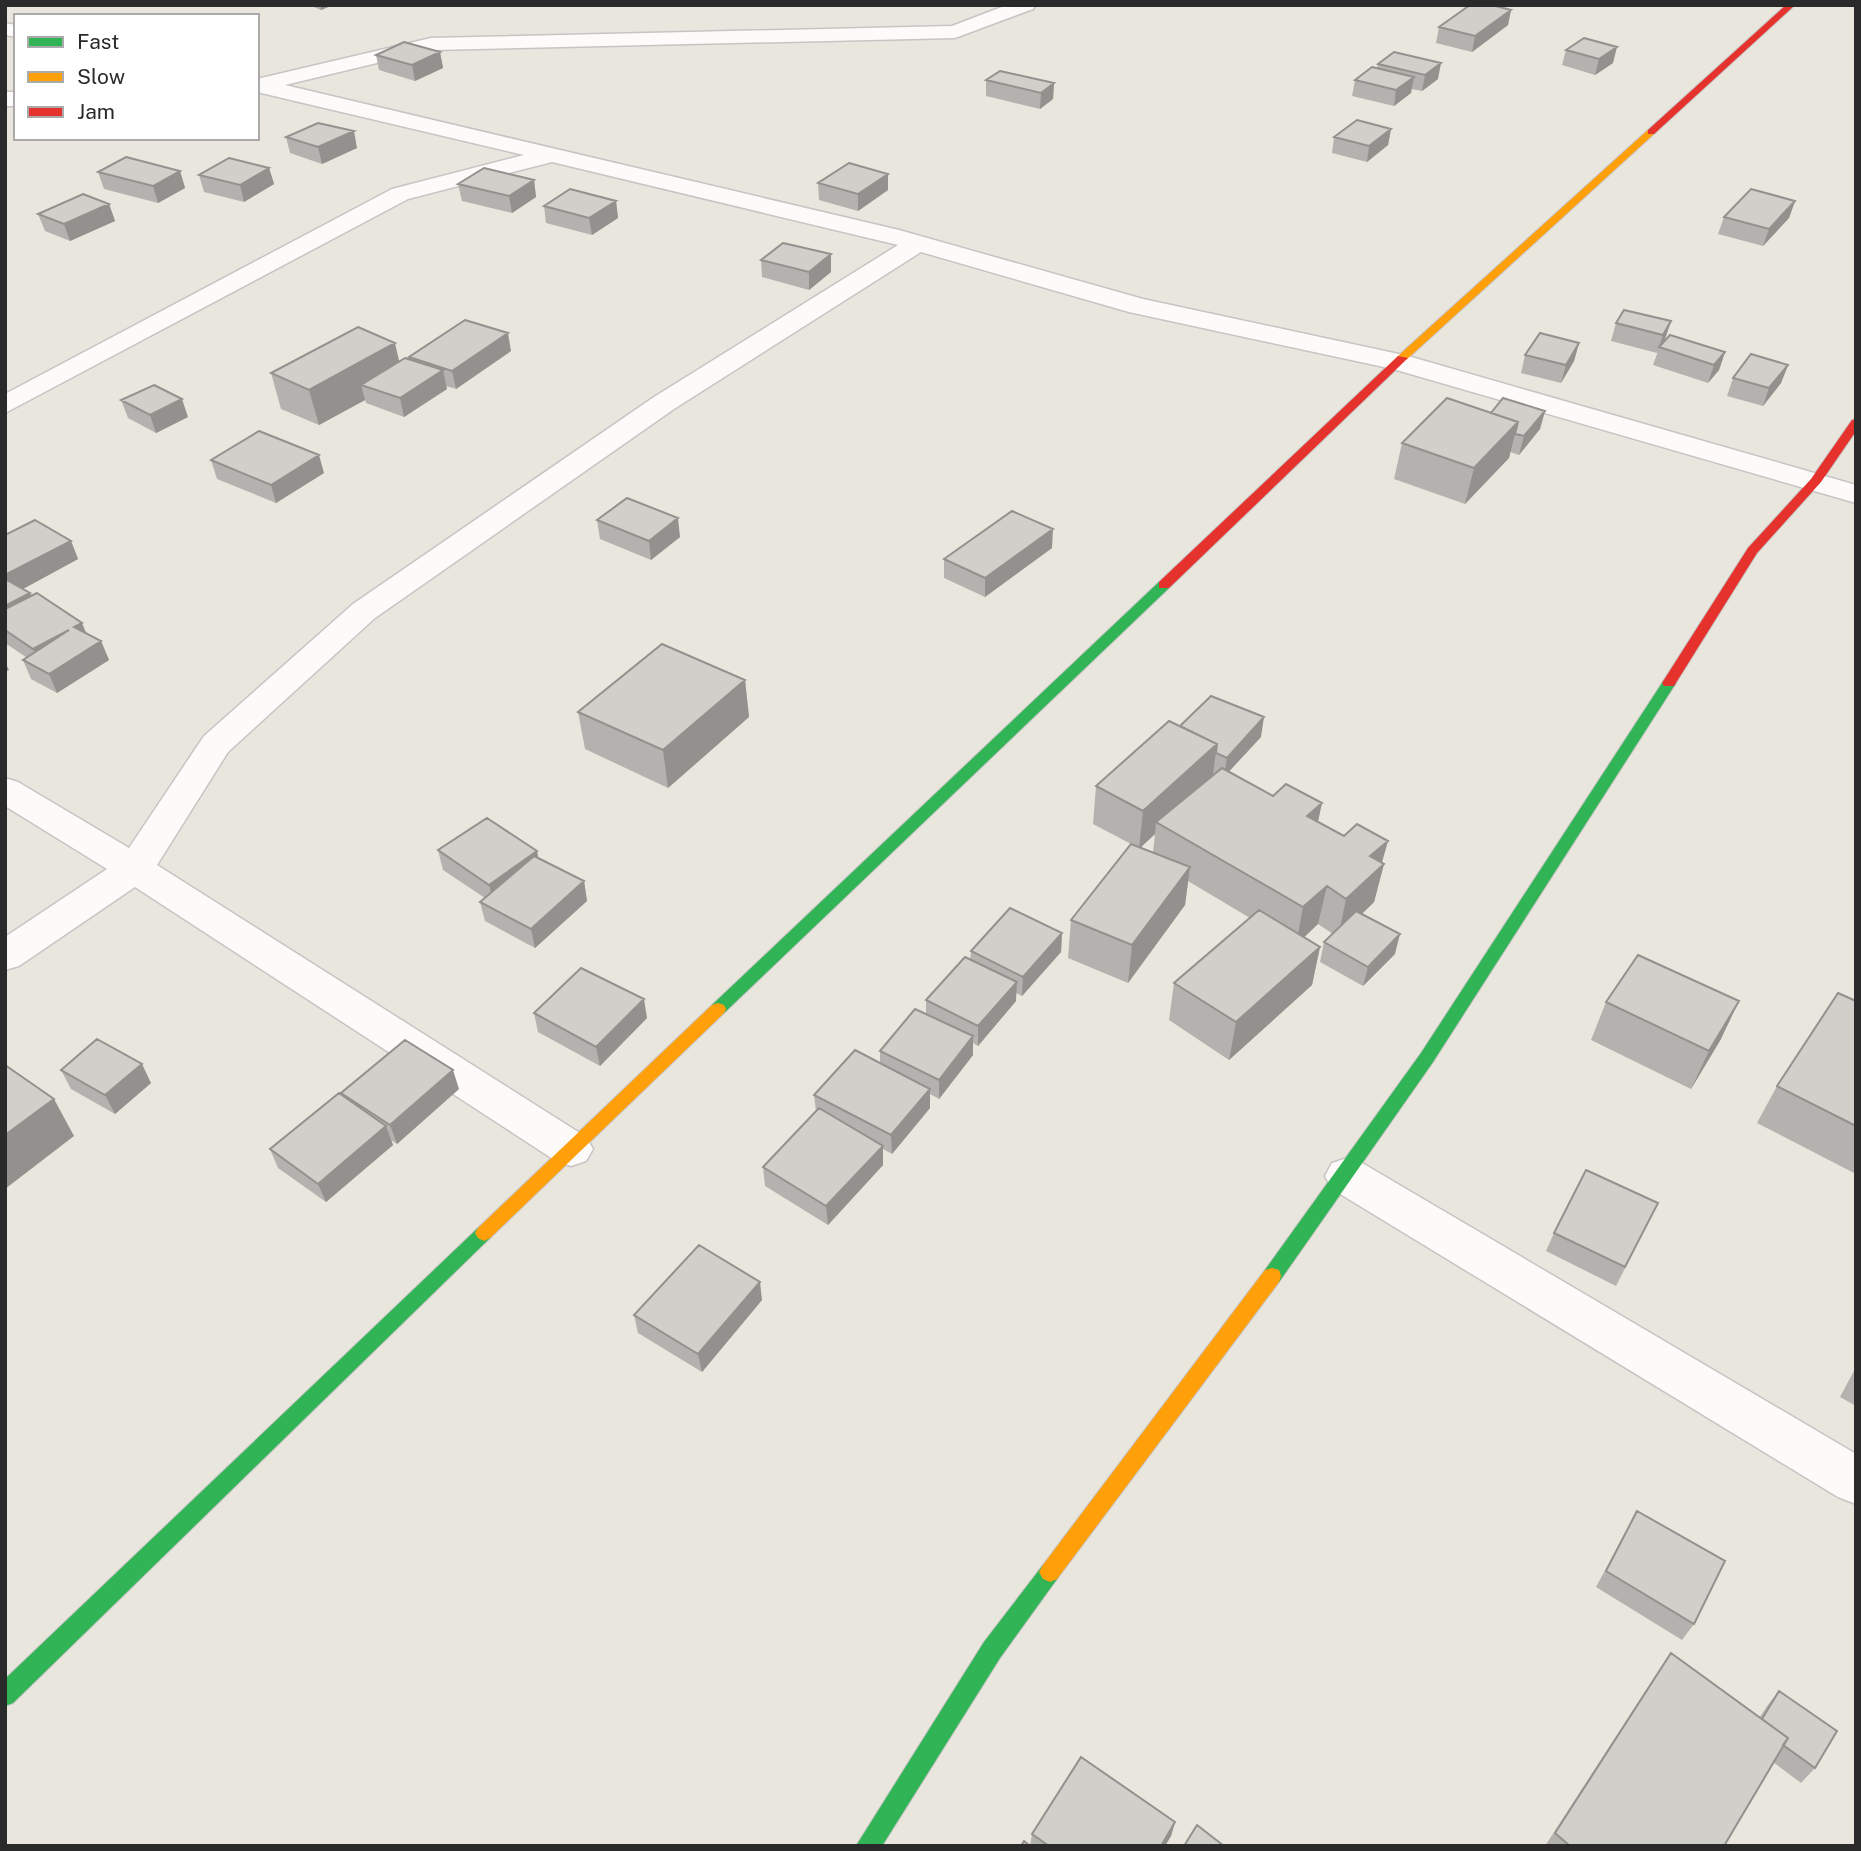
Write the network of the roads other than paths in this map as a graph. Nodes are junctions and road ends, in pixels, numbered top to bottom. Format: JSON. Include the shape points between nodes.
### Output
{"nodes":[{"id":1,"x":1026,"y":5,"type":"edge"},
{"id":2,"x":1791,"y":5,"type":"edge"},
{"id":3,"x":259,"y":85,"type":"edge"},
{"id":4,"x":259,"y":85,"type":"edge"},
{"id":5,"x":552,"y":155,"type":"junction"},
{"id":6,"x":918,"y":243,"type":"junction"},
{"id":7,"x":1398,"y":362,"type":"junction"},
{"id":8,"x":5,"y":405,"type":"edge"},
{"id":9,"x":1856,"y":422,"type":"edge"},
{"id":10,"x":1815,"y":482,"type":"junction"},
{"id":11,"x":1856,"y":494,"type":"edge"},
{"id":12,"x":5,"y":790,"type":"edge"},
{"id":13,"x":135,"y":869,"type":"junction"},
{"id":14,"x":5,"y":956,"type":"edge"},
{"id":15,"x":571,"y":1149,"type":"junction"},
{"id":16,"x":1347,"y":1176,"type":"junction"},
{"id":17,"x":1856,"y":1481,"type":"edge"},
{"id":18,"x":5,"y":1695,"type":"edge"},
{"id":19,"x":868,"y":1846,"type":"edge"}],
"edges":[{"from":1,"to":3,"type":"street","via":[[955,32],[430,44]]},
{"from":2,"to":7,"type":"street"},
{"from":4,"to":5,"type":"street"},
{"from":5,"to":6,"type":"street"},
{"from":5,"to":8,"type":"street","via":[[400,194]]},
{"from":6,"to":7,"type":"street","via":[[1138,306]]},
{"from":6,"to":13,"type":"street","via":[[664,403],[364,611],[216,744]]},
{"from":7,"to":10,"type":"street"},
{"from":7,"to":15,"type":"street"},
{"from":9,"to":10,"type":"street"},
{"from":10,"to":11,"type":"street"},
{"from":10,"to":16,"type":"street","via":[[1752,551],[1487,971]]},
{"from":12,"to":13,"type":"street"},
{"from":13,"to":14,"type":"street"},
{"from":13,"to":15,"type":"street"},
{"from":15,"to":18,"type":"street"},
{"from":16,"to":17,"type":"street"},
{"from":16,"to":19,"type":"street","via":[[992,1650]]}]}
